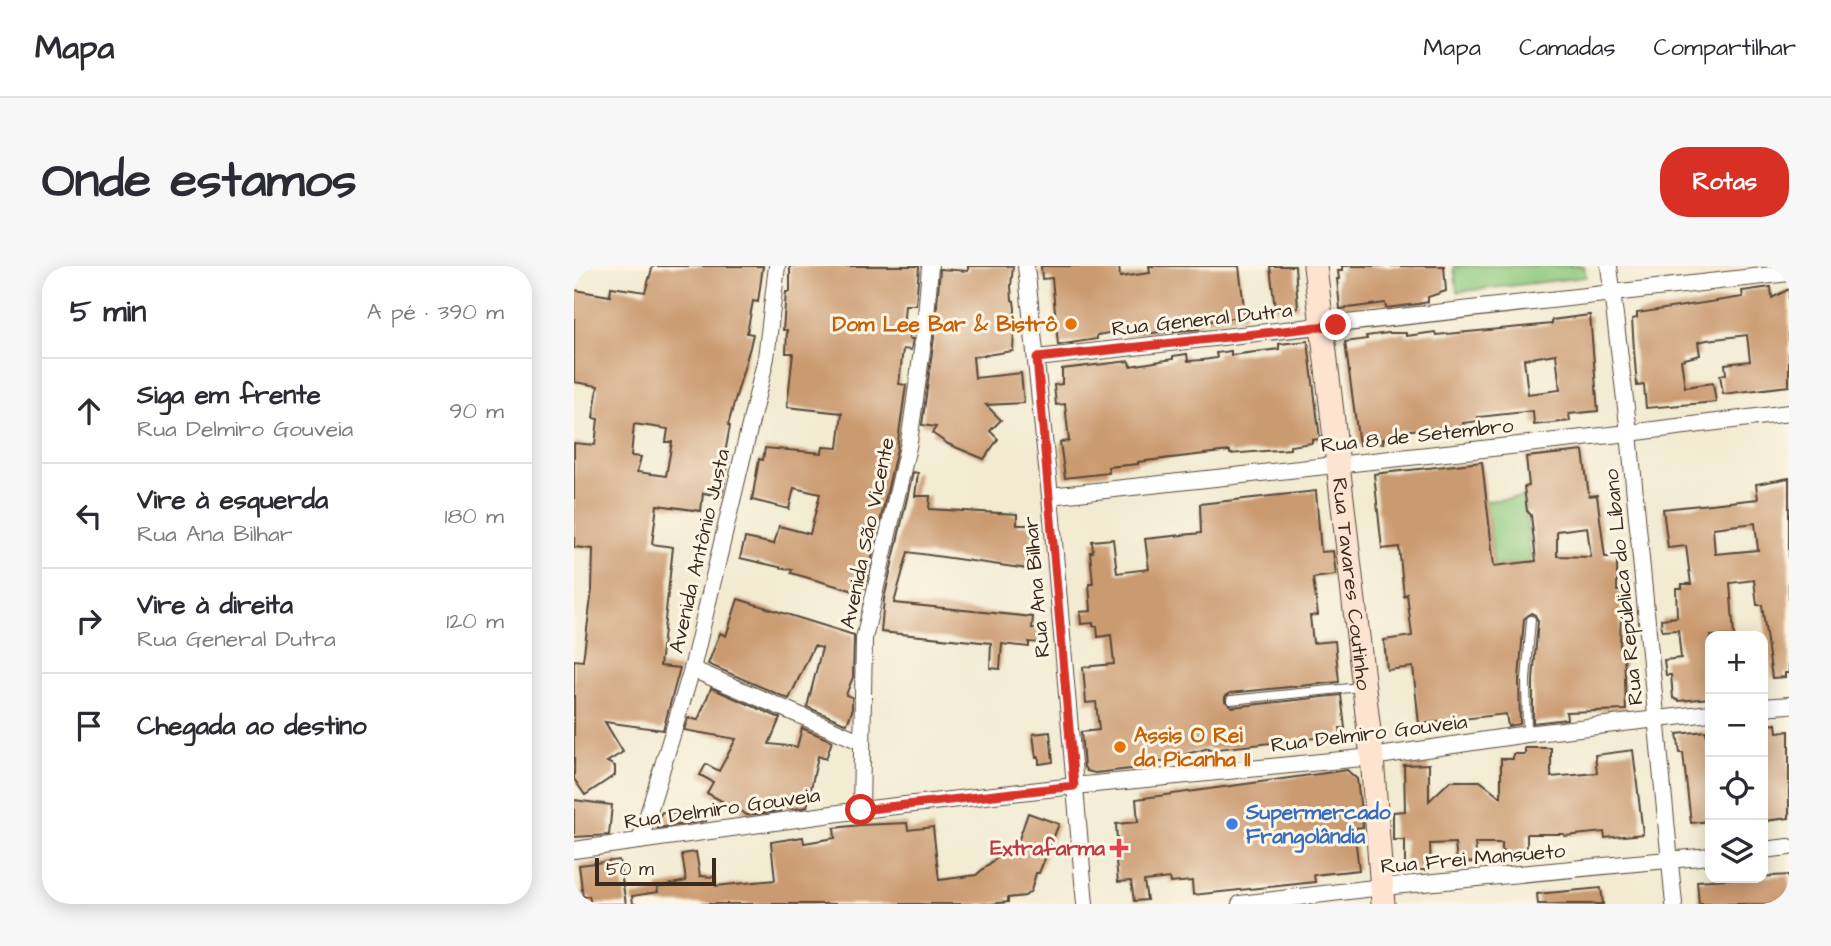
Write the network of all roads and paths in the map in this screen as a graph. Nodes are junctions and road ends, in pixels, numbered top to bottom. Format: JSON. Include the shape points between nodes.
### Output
{"nodes":[{"id":1,"x":777,"y":266,"type":"edge"},
{"id":2,"x":930,"y":266,"type":"edge"},
{"id":3,"x":1026,"y":266,"type":"edge"},
{"id":4,"x":1315,"y":266,"type":"edge"},
{"id":5,"x":1609,"y":266,"type":"edge"},
{"id":6,"x":1789,"y":273,"type":"edge"},
{"id":7,"x":1611,"y":292,"type":"junction"},
{"id":8,"x":1322,"y":327,"type":"junction"},
{"id":9,"x":1037,"y":358,"type":"junction"},
{"id":10,"x":1789,"y":413,"type":"edge"},
{"id":11,"x":1629,"y":433,"type":"junction"},
{"id":12,"x":1339,"y":464,"type":"junction"},
{"id":13,"x":1049,"y":496,"type":"junction"},
{"id":14,"x":1531,"y":620,"type":"dead end"},
{"id":15,"x":692,"y":669,"type":"junction"},
{"id":16,"x":1364,"y":687,"type":"junction"},
{"id":17,"x":1231,"y":700,"type":"dead end"},
{"id":18,"x":1789,"y":705,"type":"edge"},
{"id":19,"x":1768,"y":707,"type":"edge"},
{"id":20,"x":1705,"y":714,"type":"edge"},
{"id":21,"x":1658,"y":719,"type":"junction"},
{"id":22,"x":1527,"y":734,"type":"junction"},
{"id":23,"x":862,"y":742,"type":"junction"},
{"id":24,"x":1372,"y":757,"type":"junction"},
{"id":25,"x":1074,"y":786,"type":"junction"},
{"id":26,"x":861,"y":810,"type":"junction"},
{"id":27,"x":640,"y":841,"type":"junction"},
{"id":28,"x":1789,"y":847,"type":"edge"},
{"id":29,"x":574,"y":849,"type":"edge"},
{"id":30,"x":1768,"y":849,"type":"edge"},
{"id":31,"x":1705,"y":857,"type":"edge"},
{"id":32,"x":1670,"y":861,"type":"junction"},
{"id":33,"x":1382,"y":896,"type":"edge"},
{"id":34,"x":1085,"y":904,"type":"edge"},
{"id":35,"x":1240,"y":904,"type":"edge"},
{"id":36,"x":1675,"y":904,"type":"edge"}],
"edges":[{"from":1,"to":15,"type":"street","name":"Avenida Antônio Justa","via":[[766,358]]},
{"from":2,"to":23,"type":"street","name":"Avenida São Vicente","via":[[909,442],[864,639]]},
{"from":3,"to":9,"type":"street","name":"Rua Ana Bilhar"},
{"from":4,"to":8,"type":"street","name":"Rua Tavares Coutinho"},
{"from":5,"to":7,"type":"street","name":"Rua República do Líbano"},
{"from":6,"to":7,"type":"street","name":"Rua General Dutra"},
{"from":7,"to":8,"type":"street","name":"Rua General Dutra"},
{"from":7,"to":11,"type":"street","name":"Rua República do Líbano"},
{"from":8,"to":9,"type":"street","name":"Rua General Dutra"},
{"from":8,"to":12,"type":"street","name":"Rua Tavares Coutinho"},
{"from":9,"to":13,"type":"street","name":"Rua Ana Bilhar"},
{"from":10,"to":11,"type":"street","name":"Rua 8 de Setembro"},
{"from":11,"to":12,"type":"street","name":"Rua 8 de Setembro"},
{"from":11,"to":21,"type":"street","name":"Rua República do Líbano"},
{"from":12,"to":13,"type":"street","name":"Rua 8 de Setembro"},
{"from":12,"to":16,"type":"street","name":"Rua Tavares Coutinho"},
{"from":13,"to":25,"type":"street","name":"Rua Ana Bilhar"},
{"from":14,"to":22,"type":"lane"},
{"from":15,"to":23,"type":"street"},
{"from":15,"to":27,"type":"street","name":"Avenida Antônio Justa"},
{"from":16,"to":17,"type":"lane"},
{"from":16,"to":24,"type":"street","name":"Rua Tavares Coutinho"},
{"from":18,"to":19,"type":"street"},
{"from":20,"to":21,"type":"street","name":"Rua Delmiro Gouveia"},
{"from":21,"to":22,"type":"street","name":"Rua Delmiro Gouveia"},
{"from":21,"to":32,"type":"street","name":"Rua República do Líbano"},
{"from":22,"to":24,"type":"street","name":"Rua Delmiro Gouveia"},
{"from":23,"to":26,"type":"street","name":"Avenida São Vicente"},
{"from":24,"to":25,"type":"street","name":"Rua Delmiro Gouveia"},
{"from":24,"to":33,"type":"street","name":"Rua Tavares Coutinho"},
{"from":25,"to":26,"type":"street","name":"Rua Delmiro Gouveia"},
{"from":25,"to":34,"type":"street","name":"Rua Ana Bilhar"},
{"from":26,"to":27,"type":"street","name":"Rua Delmiro Gouveia"},
{"from":27,"to":29,"type":"street","name":"Rua Delmiro Gouveia"},
{"from":28,"to":30,"type":"street"},
{"from":31,"to":32,"type":"street","name":"Rua Frei Mansueto"},
{"from":32,"to":33,"type":"street","name":"Rua Frei Mansueto"},
{"from":32,"to":36,"type":"street","name":"Rua República do Líbano"},
{"from":33,"to":35,"type":"street","name":"Rua Frei Mansueto"}]}
